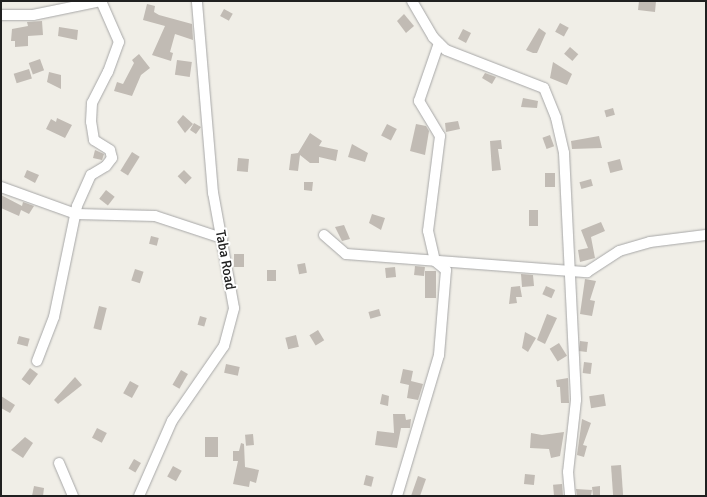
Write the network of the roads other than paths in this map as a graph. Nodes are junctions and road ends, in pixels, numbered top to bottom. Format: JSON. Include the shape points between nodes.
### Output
{"nodes":[{"id":1,"x":101,"y":1,"type":"edge"},
{"id":2,"x":197,"y":1,"type":"edge"},
{"id":3,"x":412,"y":1,"type":"edge"},
{"id":4,"x":1,"y":15,"type":"edge"},
{"id":5,"x":439,"y":44,"type":"junction"},
{"id":6,"x":1,"y":187,"type":"edge"},
{"id":7,"x":76,"y":214,"type":"junction"},
{"id":8,"x":324,"y":235,"type":"dead end"},
{"id":9,"x":706,"y":235,"type":"edge"},
{"id":10,"x":222,"y":238,"type":"junction"},
{"id":11,"x":435,"y":261,"type":"junction"},
{"id":12,"x":570,"y":269,"type":"junction"},
{"id":13,"x":37,"y":361,"type":"dead end"},
{"id":14,"x":59,"y":463,"type":"dead end"},
{"id":15,"x":73,"y":496,"type":"edge"},
{"id":16,"x":139,"y":496,"type":"edge"},
{"id":17,"x":397,"y":496,"type":"edge"},
{"id":18,"x":570,"y":496,"type":"edge"}],
"edges":[{"from":1,"to":4,"type":"street","via":[[33,15]]},
{"from":1,"to":7,"type":"street","via":[[119,42],[92,104],[91,122],[94,140],[110,150],[112,158],[91,175]]},
{"from":2,"to":10,"type":"street","name":"Taba Road","via":[[213,193]]},
{"from":3,"to":5,"type":"street"},
{"from":5,"to":11,"type":"street","via":[[419,101],[440,136],[428,231]]},
{"from":5,"to":12,"type":"street","via":[[446,50],[544,88],[556,118],[564,153]]},
{"from":6,"to":7,"type":"street"},
{"from":7,"to":10,"type":"street","via":[[156,216]]},
{"from":7,"to":13,"type":"street","via":[[54,317]]},
{"from":8,"to":11,"type":"street","via":[[346,254]]},
{"from":9,"to":12,"type":"street","via":[[650,242],[619,251],[588,272]]},
{"from":10,"to":16,"type":"street","name":"Taba Road","via":[[234,308],[224,346],[172,421]]},
{"from":11,"to":12,"type":"street"},
{"from":11,"to":17,"type":"street","via":[[446,270],[439,355]]},
{"from":12,"to":18,"type":"street","via":[[576,400],[568,472]]},
{"from":14,"to":15,"type":"street"}]}
